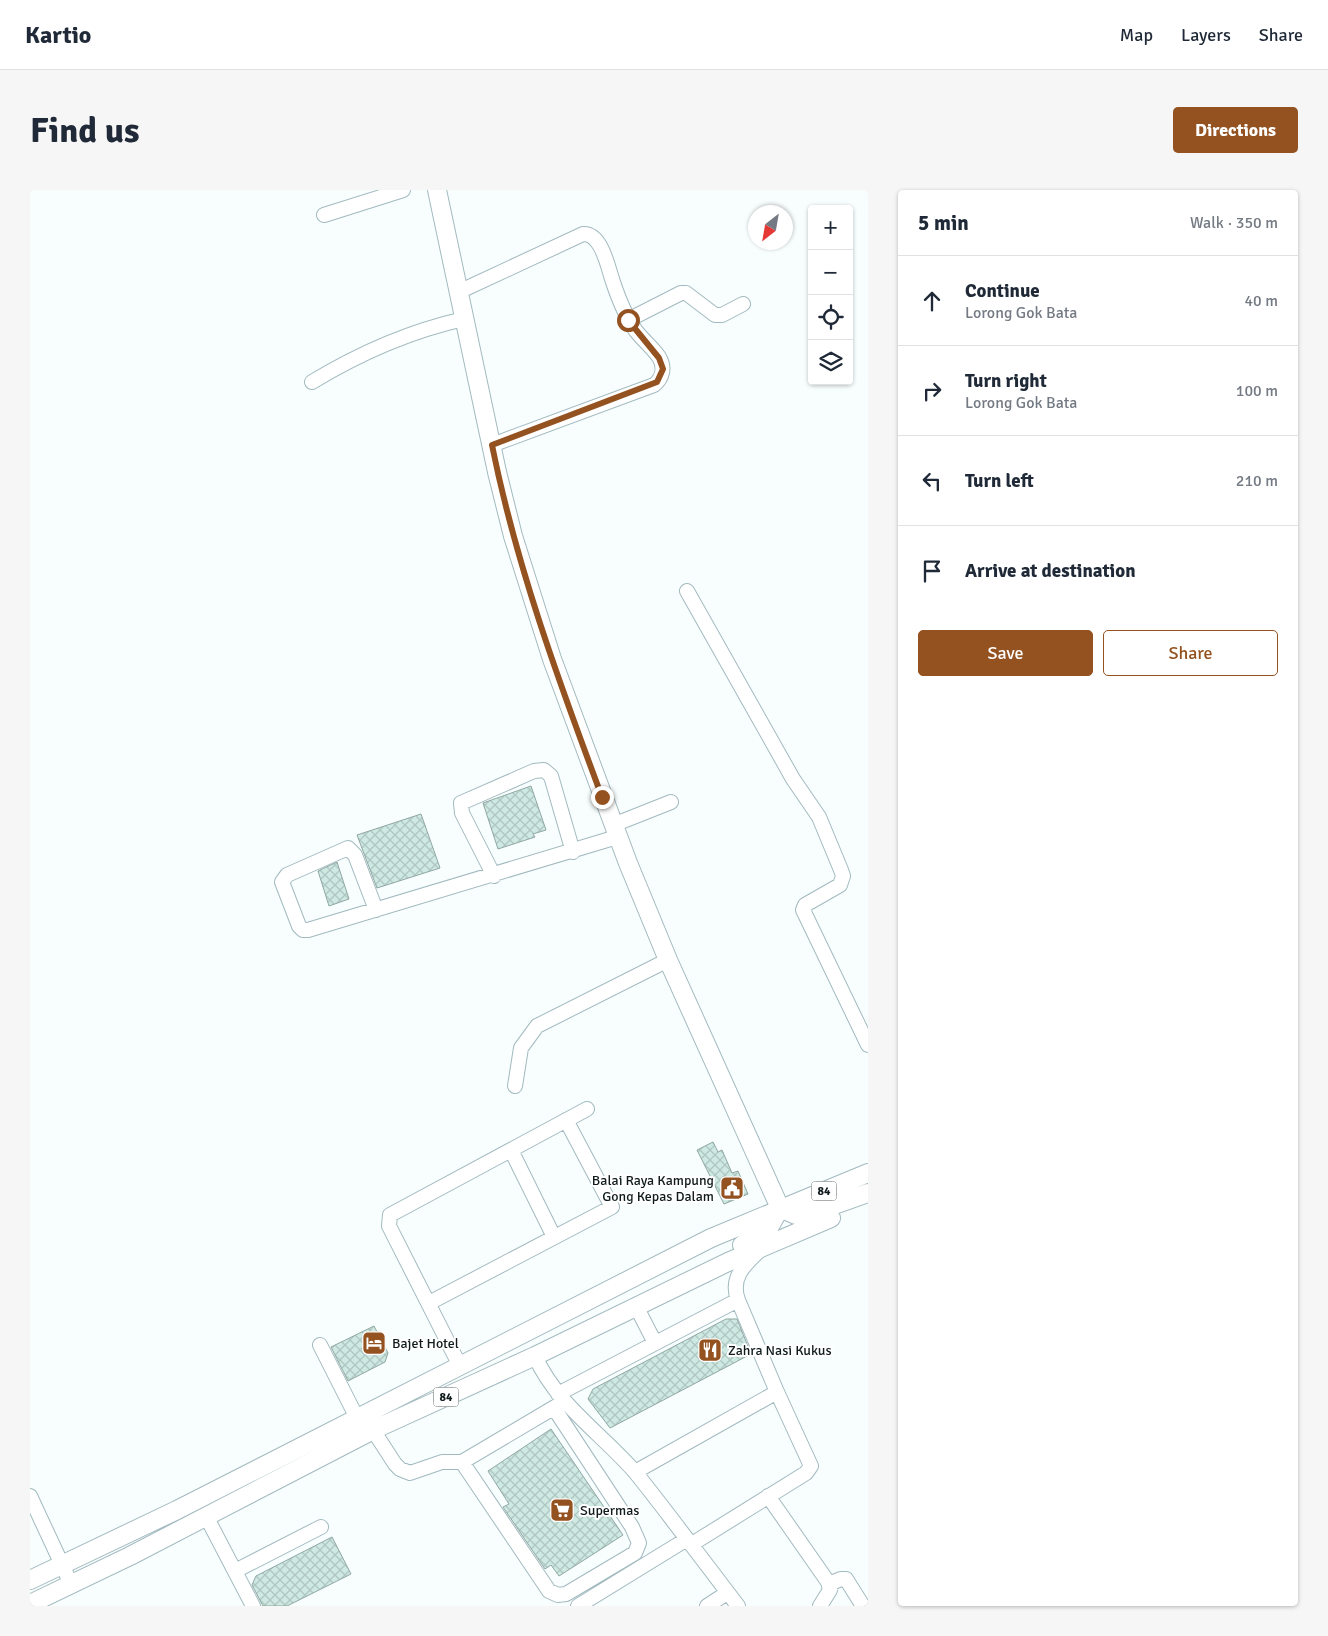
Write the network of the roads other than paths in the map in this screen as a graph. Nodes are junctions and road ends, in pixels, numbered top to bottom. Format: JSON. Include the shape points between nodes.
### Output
{"nodes":[{"id":1,"x":403,"y":190,"type":"edge"},
{"id":2,"x":437,"y":190,"type":"edge"},
{"id":3,"x":324,"y":216,"type":"dead end"},
{"id":4,"x":458,"y":290,"type":"junction"},
{"id":5,"x":743,"y":304,"type":"dead end"},
{"id":6,"x":464,"y":319,"type":"junction"},
{"id":7,"x":628,"y":320,"type":"junction"},
{"id":8,"x":312,"y":382,"type":"dead end"},
{"id":9,"x":492,"y":445,"type":"junction"},
{"id":10,"x":687,"y":591,"type":"dead end"},
{"id":11,"x":670,"y":802,"type":"dead end"},
{"id":12,"x":615,"y":831,"type":"junction"},
{"id":13,"x":573,"y":852,"type":"junction"},
{"id":14,"x":494,"y":876,"type":"junction"},
{"id":15,"x":376,"y":910,"type":"junction"},
{"id":16,"x":668,"y":960,"type":"junction"},
{"id":17,"x":868,"y":1045,"type":"edge"},
{"id":18,"x":515,"y":1086,"type":"dead end"},
{"id":19,"x":587,"y":1109,"type":"dead end"},
{"id":20,"x":566,"y":1120,"type":"junction"},
{"id":21,"x":511,"y":1150,"type":"junction"},
{"id":22,"x":868,"y":1173,"type":"edge"},
{"id":23,"x":868,"y":1193,"type":"edge"},
{"id":24,"x":868,"y":1202,"type":"edge"},
{"id":25,"x":780,"y":1208,"type":"junction"},
{"id":26,"x":554,"y":1237,"type":"junction"},
{"id":27,"x":765,"y":1245,"type":"junction"},
{"id":28,"x":673,"y":1288,"type":"junction"},
{"id":29,"x":738,"y":1300,"type":"junction"},
{"id":30,"x":428,"y":1303,"type":"junction"},
{"id":31,"x":636,"y":1306,"type":"junction"},
{"id":32,"x":655,"y":1343,"type":"junction"},
{"id":33,"x":320,"y":1345,"type":"dead end"},
{"id":34,"x":535,"y":1356,"type":"junction"},
{"id":35,"x":460,"y":1366,"type":"junction"},
{"id":36,"x":777,"y":1392,"type":"junction"},
{"id":37,"x":558,"y":1401,"type":"junction"},
{"id":38,"x":357,"y":1418,"type":"junction"},
{"id":39,"x":373,"y":1430,"type":"junction"},
{"id":40,"x":462,"y":1462,"type":"junction"},
{"id":41,"x":635,"y":1472,"type":"junction"},
{"id":42,"x":30,"y":1496,"type":"edge"},
{"id":43,"x":768,"y":1496,"type":"junction"},
{"id":44,"x":206,"y":1516,"type":"junction"},
{"id":45,"x":322,"y":1527,"type":"dead end"},
{"id":46,"x":690,"y":1542,"type":"junction"},
{"id":47,"x":62,"y":1565,"type":"junction"},
{"id":48,"x":235,"y":1571,"type":"junction"},
{"id":49,"x":30,"y":1580,"type":"edge"},
{"id":50,"x":71,"y":1584,"type":"junction"},
{"id":51,"x":829,"y":1584,"type":"junction"},
{"id":52,"x":727,"y":1592,"type":"junction"},
{"id":53,"x":566,"y":1600,"type":"edge"},
{"id":54,"x":30,"y":1604,"type":"edge"},
{"id":55,"x":253,"y":1606,"type":"edge"},
{"id":56,"x":578,"y":1606,"type":"edge"},
{"id":57,"x":707,"y":1606,"type":"edge"},
{"id":58,"x":738,"y":1606,"type":"edge"},
{"id":59,"x":820,"y":1606,"type":"edge"},
{"id":60,"x":862,"y":1606,"type":"edge"}],
"edges":[{"from":1,"to":3,"type":"street"},
{"from":2,"to":4,"type":"main road"},
{"from":4,"to":6,"type":"main road"},
{"from":4,"to":7,"type":"street","via":[[588,234],[593,236],[601,250]]},
{"from":5,"to":7,"type":"street","via":[[722,315],[715,315],[683,293]]},
{"from":6,"to":8,"type":"street","via":[[377,347]]},
{"from":6,"to":9,"type":"main road"},
{"from":7,"to":9,"type":"street","via":[[659,358],[663,369],[657,382]]},
{"from":9,"to":12,"type":"main road","via":[[512,532],[537,611]]},
{"from":10,"to":17,"type":"street","via":[[793,779],[814,809],[841,870],[840,885],[803,908]]},
{"from":11,"to":12,"type":"street"},
{"from":12,"to":13,"type":"street"},
{"from":12,"to":16,"type":"main road"},
{"from":13,"to":14,"type":"street"},
{"from":13,"to":14,"type":"street","via":[[551,776],[544,770],[534,771],[461,802],[462,813]]},
{"from":14,"to":15,"type":"street"},
{"from":15,"to":15,"type":"street","via":[[303,930],[282,882],[287,875],[348,848],[355,855]]},
{"from":16,"to":18,"type":"street","via":[[537,1026],[521,1048]]},
{"from":16,"to":25,"type":"main road"},
{"from":19,"to":20,"type":"street"},
{"from":20,"to":21,"type":"street"},
{"from":20,"to":26,"type":"street","via":[[612,1207]]},
{"from":21,"to":26,"type":"street"},
{"from":21,"to":30,"type":"street","via":[[390,1215],[389,1226]]},
{"from":22,"to":25,"type":"main road","number":"84"},
{"from":23,"to":25,"type":"main road","via":[[806,1215],[796,1215]]},
{"from":24,"to":27,"type":"main road","number":"84"},
{"from":25,"to":28,"type":"main road","via":[[769,1228],[751,1241],[689,1271]]},
{"from":25,"to":35,"type":"main road","number":"84","via":[[711,1238]]},
{"from":26,"to":30,"type":"street"},
{"from":27,"to":28,"type":"main road","number":"84"},
{"from":27,"to":29,"type":"street","via":[[741,1269],[735,1284]]},
{"from":28,"to":31,"type":"main road","number":"84"},
{"from":29,"to":32,"type":"street"},
{"from":29,"to":36,"type":"street"},
{"from":30,"to":35,"type":"street"},
{"from":31,"to":32,"type":"street"},
{"from":31,"to":34,"type":"main road","number":"84"},
{"from":32,"to":37,"type":"street"},
{"from":33,"to":38,"type":"street"},
{"from":34,"to":37,"type":"street"},
{"from":34,"to":39,"type":"main road","number":"84"},
{"from":35,"to":38,"type":"main road","number":"84"},
{"from":36,"to":41,"type":"street"},
{"from":36,"to":43,"type":"street","via":[[811,1466],[806,1473]]},
{"from":37,"to":40,"type":"street"},
{"from":37,"to":41,"type":"street"},
{"from":37,"to":53,"type":"street","via":[[640,1542],[635,1553]]},
{"from":38,"to":47,"type":"main road","number":"84"},
{"from":39,"to":40,"type":"street","via":[[395,1464],[405,1472],[442,1462]]},
{"from":39,"to":44,"type":"main road","number":"84"},
{"from":40,"to":53,"type":"street","via":[[549,1591]]},
{"from":41,"to":46,"type":"street"},
{"from":42,"to":47,"type":"street"},
{"from":43,"to":46,"type":"street"},
{"from":43,"to":51,"type":"street"},
{"from":44,"to":48,"type":"street"},
{"from":44,"to":50,"type":"main road","number":"84"},
{"from":45,"to":48,"type":"street"},
{"from":46,"to":52,"type":"street"},
{"from":46,"to":56,"type":"street"},
{"from":47,"to":49,"type":"main road","number":"84"},
{"from":47,"to":50,"type":"street"},
{"from":48,"to":55,"type":"street"},
{"from":50,"to":54,"type":"main road","number":"84"},
{"from":51,"to":59,"type":"street","via":[[830,1590]]},
{"from":51,"to":60,"type":"street","via":[[846,1579]]},
{"from":52,"to":57,"type":"street"},
{"from":52,"to":58,"type":"street"}]}
